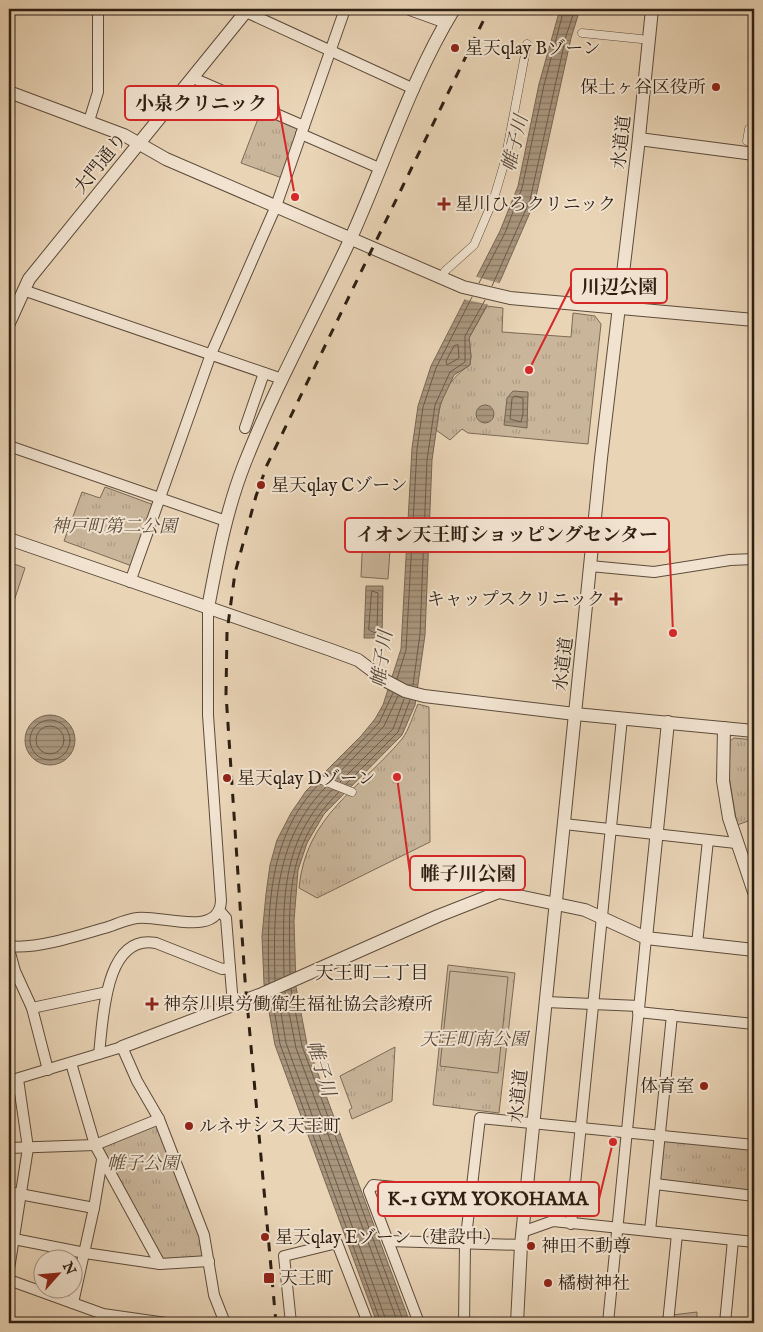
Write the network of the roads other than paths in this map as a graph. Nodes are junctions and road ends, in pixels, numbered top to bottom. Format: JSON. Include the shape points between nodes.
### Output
{"nodes":[{"id":1,"x":98,"y":9,"type":"edge"},
{"id":2,"x":345,"y":9,"type":"edge"},
{"id":3,"x":410,"y":9,"type":"edge"},
{"id":4,"x":454,"y":9,"type":"edge"},
{"id":5,"x":652,"y":9,"type":"edge"},
{"id":6,"x":247,"y":10,"type":"edge"},
{"id":7,"x":446,"y":22,"type":"junction"},
{"id":8,"x":582,"y":33,"type":"dead end"},
{"id":9,"x":641,"y":39,"type":"dead end"},
{"id":10,"x":527,"y":44,"type":"dead end"},
{"id":11,"x":331,"y":52,"type":"junction"},
{"id":12,"x":193,"y":78,"type":"junction"},
{"id":13,"x":414,"y":89,"type":"junction"},
{"id":14,"x":9,"y":92,"type":"edge"},
{"id":15,"x":89,"y":122,"type":"junction"},
{"id":16,"x":749,"y":129,"type":"dead end"},
{"id":17,"x":303,"y":130,"type":"junction"},
{"id":18,"x":639,"y":139,"type":"junction"},
{"id":19,"x":754,"y":141,"type":"edge"},
{"id":20,"x":138,"y":144,"type":"junction"},
{"id":21,"x":754,"y":154,"type":"edge"},
{"id":22,"x":379,"y":168,"type":"junction"},
{"id":23,"x":276,"y":206,"type":"junction"},
{"id":24,"x":350,"y":238,"type":"junction"},
{"id":25,"x":445,"y":271,"type":"dead end"},
{"id":26,"x":23,"y":290,"type":"junction"},
{"id":27,"x":12,"y":306,"type":"edge"},
{"id":28,"x":618,"y":307,"type":"junction"},
{"id":29,"x":754,"y":320,"type":"edge"},
{"id":30,"x":9,"y":323,"type":"edge"},
{"id":31,"x":211,"y":354,"type":"junction"},
{"id":32,"x":264,"y":373,"type":"junction"},
{"id":33,"x":282,"y":379,"type":"junction"},
{"id":34,"x":245,"y":428,"type":"dead end"},
{"id":35,"x":9,"y":446,"type":"edge"},
{"id":36,"x":161,"y":499,"type":"junction"},
{"id":37,"x":226,"y":521,"type":"junction"},
{"id":38,"x":9,"y":539,"type":"edge"},
{"id":39,"x":754,"y":559,"type":"edge"},
{"id":40,"x":590,"y":566,"type":"junction"},
{"id":41,"x":130,"y":582,"type":"junction"},
{"id":42,"x":208,"y":608,"type":"junction"},
{"id":43,"x":575,"y":714,"type":"junction"},
{"id":44,"x":622,"y":718,"type":"junction"},
{"id":45,"x":668,"y":722,"type":"junction"},
{"id":46,"x":724,"y":728,"type":"junction"},
{"id":47,"x":754,"y":731,"type":"edge"},
{"id":48,"x":314,"y":776,"type":"dead end"},
{"id":49,"x":352,"y":792,"type":"dead end"},
{"id":50,"x":564,"y":824,"type":"junction"},
{"id":51,"x":610,"y":829,"type":"junction"},
{"id":52,"x":657,"y":835,"type":"junction"},
{"id":53,"x":708,"y":840,"type":"junction"},
{"id":54,"x":736,"y":842,"type":"junction"},
{"id":55,"x":754,"y":892,"type":"edge"},
{"id":56,"x":556,"y":903,"type":"junction"},
{"id":57,"x":219,"y":910,"type":"junction"},
{"id":58,"x":601,"y":917,"type":"junction"},
{"id":59,"x":646,"y":938,"type":"junction"},
{"id":60,"x":696,"y":944,"type":"junction"},
{"id":61,"x":9,"y":947,"type":"edge"},
{"id":62,"x":754,"y":950,"type":"edge"},
{"id":63,"x":230,"y":968,"type":"junction"},
{"id":64,"x":107,"y":992,"type":"junction"},
{"id":65,"x":546,"y":1002,"type":"junction"},
{"id":66,"x":593,"y":1003,"type":"junction"},
{"id":67,"x":232,"y":1005,"type":"junction"},
{"id":68,"x":32,"y":1008,"type":"junction"},
{"id":69,"x":639,"y":1009,"type":"junction"},
{"id":70,"x":672,"y":1015,"type":"junction"},
{"id":71,"x":754,"y":1024,"type":"edge"},
{"id":72,"x":122,"y":1047,"type":"junction"},
{"id":73,"x":99,"y":1054,"type":"junction"},
{"id":74,"x":71,"y":1063,"type":"junction"},
{"id":75,"x":48,"y":1070,"type":"junction"},
{"id":76,"x":13,"y":1080,"type":"edge"},
{"id":77,"x":159,"y":1119,"type":"junction"},
{"id":78,"x":533,"y":1124,"type":"junction"},
{"id":79,"x":580,"y":1128,"type":"junction"},
{"id":80,"x":626,"y":1133,"type":"junction"},
{"id":81,"x":660,"y":1136,"type":"junction"},
{"id":82,"x":95,"y":1145,"type":"junction"},
{"id":83,"x":754,"y":1145,"type":"edge"},
{"id":84,"x":9,"y":1148,"type":"edge"},
{"id":85,"x":28,"y":1148,"type":"junction"},
{"id":86,"x":102,"y":1160,"type":"junction"},
{"id":87,"x":655,"y":1184,"type":"junction"},
{"id":88,"x":9,"y":1192,"type":"edge"},
{"id":89,"x":470,"y":1194,"type":"junction"},
{"id":90,"x":20,"y":1195,"type":"junction"},
{"id":91,"x":754,"y":1196,"type":"edge"},
{"id":92,"x":94,"y":1208,"type":"junction"},
{"id":93,"x":571,"y":1224,"type":"junction"},
{"id":94,"x":617,"y":1228,"type":"junction"},
{"id":95,"x":650,"y":1231,"type":"junction"},
{"id":96,"x":677,"y":1234,"type":"junction"},
{"id":97,"x":11,"y":1238,"type":"edge"},
{"id":98,"x":521,"y":1239,"type":"junction"},
{"id":99,"x":733,"y":1240,"type":"junction"},
{"id":100,"x":388,"y":1241,"type":"junction"},
{"id":101,"x":754,"y":1242,"type":"edge"},
{"id":102,"x":465,"y":1245,"type":"junction"},
{"id":103,"x":85,"y":1253,"type":"junction"},
{"id":104,"x":209,"y":1261,"type":"junction"},
{"id":105,"x":160,"y":1264,"type":"junction"},
{"id":106,"x":9,"y":1269,"type":"edge"},
{"id":107,"x":9,"y":1280,"type":"edge"},
{"id":108,"x":73,"y":1303,"type":"junction"},
{"id":109,"x":166,"y":1323,"type":"edge"},
{"id":110,"x":225,"y":1323,"type":"edge"},
{"id":111,"x":291,"y":1323,"type":"edge"},
{"id":112,"x":368,"y":1323,"type":"edge"},
{"id":113,"x":419,"y":1323,"type":"edge"},
{"id":114,"x":464,"y":1323,"type":"edge"},
{"id":115,"x":517,"y":1323,"type":"edge"},
{"id":116,"x":608,"y":1323,"type":"edge"},
{"id":117,"x":668,"y":1323,"type":"edge"},
{"id":118,"x":725,"y":1323,"type":"edge"}],
"edges":[{"from":1,"to":15,"type":"street","via":[[98,92]]},
{"from":2,"to":11,"type":"street"},
{"from":3,"to":7,"type":"street"},
{"from":4,"to":7,"type":"street"},
{"from":5,"to":18,"type":"street","name":"水道道"},
{"from":6,"to":11,"type":"street"},
{"from":6,"to":12,"type":"street","name":"大門通り"},
{"from":7,"to":13,"type":"street"},
{"from":8,"to":9,"type":"street"},
{"from":10,"to":25,"type":"street","via":[[513,96],[506,161],[491,206],[474,245]]},
{"from":11,"to":13,"type":"street"},
{"from":11,"to":17,"type":"street"},
{"from":12,"to":17,"type":"street"},
{"from":12,"to":20,"type":"street","name":"大門通り"},
{"from":13,"to":22,"type":"street"},
{"from":14,"to":15,"type":"street"},
{"from":15,"to":20,"type":"street"},
{"from":16,"to":19,"type":"street","via":[[747,141]]},
{"from":17,"to":22,"type":"street"},
{"from":17,"to":23,"type":"street"},
{"from":18,"to":21,"type":"street"},
{"from":18,"to":28,"type":"street","name":"水道道"},
{"from":20,"to":23,"type":"street"},
{"from":20,"to":26,"type":"street","name":"大門通り"},
{"from":22,"to":24,"type":"street"},
{"from":23,"to":24,"type":"street"},
{"from":23,"to":31,"type":"street"},
{"from":24,"to":28,"type":"street","via":[[463,287],[499,296]]},
{"from":24,"to":33,"type":"street"},
{"from":26,"to":27,"type":"street","name":"大門通り"},
{"from":26,"to":31,"type":"street"},
{"from":27,"to":30,"type":"street","name":"大門通り"},
{"from":28,"to":29,"type":"street"},
{"from":28,"to":40,"type":"street","name":"水道道"},
{"from":31,"to":32,"type":"street"},
{"from":31,"to":36,"type":"street"},
{"from":32,"to":33,"type":"street"},
{"from":32,"to":34,"type":"street"},
{"from":33,"to":37,"type":"street","via":[[243,467]]},
{"from":35,"to":36,"type":"street"},
{"from":36,"to":37,"type":"street"},
{"from":36,"to":41,"type":"street"},
{"from":37,"to":42,"type":"street"},
{"from":38,"to":41,"type":"street"},
{"from":39,"to":40,"type":"street","via":[[654,572]]},
{"from":40,"to":43,"type":"street","name":"水道道"},
{"from":41,"to":42,"type":"street"},
{"from":42,"to":43,"type":"street","via":[[358,660],[406,691],[424,696]]},
{"from":42,"to":57,"type":"street","via":[[208,715],[221,901]]},
{"from":43,"to":44,"type":"street"},
{"from":43,"to":50,"type":"street","name":"水道道"},
{"from":44,"to":45,"type":"street"},
{"from":44,"to":51,"type":"street"},
{"from":45,"to":46,"type":"street"},
{"from":45,"to":52,"type":"street"},
{"from":46,"to":47,"type":"street"},
{"from":46,"to":54,"type":"street","via":[[723,781]]},
{"from":48,"to":49,"type":"street"},
{"from":50,"to":51,"type":"street"},
{"from":50,"to":56,"type":"street","name":"水道道"},
{"from":51,"to":52,"type":"street"},
{"from":51,"to":58,"type":"street"},
{"from":52,"to":53,"type":"street"},
{"from":52,"to":59,"type":"street"},
{"from":53,"to":54,"type":"street"},
{"from":53,"to":60,"type":"street"},
{"from":54,"to":55,"type":"street"},
{"from":56,"to":58,"type":"street"},
{"from":56,"to":65,"type":"street","name":"水道道"},
{"from":56,"to":67,"type":"street","via":[[499,892]]},
{"from":57,"to":61,"type":"street","via":[[204,922],[137,917],[64,940]]},
{"from":57,"to":63,"type":"street","via":[[226,918]]},
{"from":58,"to":59,"type":"street"},
{"from":58,"to":66,"type":"street"},
{"from":59,"to":60,"type":"street"},
{"from":59,"to":69,"type":"street"},
{"from":60,"to":62,"type":"street"},
{"from":61,"to":68,"type":"street","via":[[15,971]]},
{"from":63,"to":64,"type":"street","via":[[222,969],[149,941],[136,944],[113,967]]},
{"from":63,"to":67,"type":"street"},
{"from":64,"to":68,"type":"street"},
{"from":64,"to":73,"type":"street"},
{"from":65,"to":66,"type":"street"},
{"from":65,"to":78,"type":"street","name":"水道道"},
{"from":66,"to":69,"type":"street"},
{"from":66,"to":79,"type":"street"},
{"from":67,"to":72,"type":"street"},
{"from":68,"to":75,"type":"street"},
{"from":69,"to":70,"type":"street"},
{"from":69,"to":80,"type":"street"},
{"from":70,"to":71,"type":"street"},
{"from":70,"to":81,"type":"street"},
{"from":72,"to":73,"type":"street"},
{"from":72,"to":77,"type":"street"},
{"from":73,"to":74,"type":"street"},
{"from":74,"to":75,"type":"street"},
{"from":74,"to":82,"type":"street"},
{"from":75,"to":76,"type":"street"},
{"from":76,"to":85,"type":"street"},
{"from":77,"to":82,"type":"street"},
{"from":77,"to":104,"type":"street","via":[[204,1235]]},
{"from":78,"to":79,"type":"street"},
{"from":78,"to":89,"type":"street","via":[[480,1118]]},
{"from":78,"to":98,"type":"street","name":"水道道"},
{"from":79,"to":80,"type":"street"},
{"from":79,"to":93,"type":"street"},
{"from":80,"to":81,"type":"street"},
{"from":80,"to":94,"type":"street"},
{"from":81,"to":83,"type":"street"},
{"from":81,"to":87,"type":"street"},
{"from":82,"to":85,"type":"street"},
{"from":82,"to":86,"type":"street"},
{"from":84,"to":85,"type":"street"},
{"from":85,"to":90,"type":"street"},
{"from":86,"to":92,"type":"street"},
{"from":86,"to":105,"type":"street"},
{"from":87,"to":91,"type":"street"},
{"from":87,"to":95,"type":"street"},
{"from":88,"to":90,"type":"street"},
{"from":89,"to":100,"type":"street","via":[[373,1185],[369,1191]]},
{"from":89,"to":102,"type":"street"},
{"from":90,"to":92,"type":"street"},
{"from":90,"to":97,"type":"street"},
{"from":92,"to":103,"type":"street"},
{"from":93,"to":94,"type":"street"},
{"from":93,"to":98,"type":"street","via":[[553,1221]]},
{"from":94,"to":95,"type":"street"},
{"from":94,"to":116,"type":"street"},
{"from":95,"to":96,"type":"street"},
{"from":96,"to":99,"type":"street"},
{"from":96,"to":117,"type":"street"},
{"from":97,"to":103,"type":"street"},
{"from":97,"to":106,"type":"street"},
{"from":98,"to":102,"type":"street"},
{"from":98,"to":115,"type":"street","name":"水道道"},
{"from":99,"to":101,"type":"street"},
{"from":99,"to":118,"type":"street"},
{"from":100,"to":102,"type":"street"},
{"from":100,"to":113,"type":"street"},
{"from":102,"to":114,"type":"street"},
{"from":103,"to":105,"type":"street"},
{"from":103,"to":108,"type":"street"},
{"from":104,"to":105,"type":"street"},
{"from":104,"to":110,"type":"street","via":[[214,1295]]},
{"from":107,"to":108,"type":"street"},
{"from":108,"to":109,"type":"street","via":[[104,1314]]},
{"from":111,"to":112,"type":"street","via":[[284,1256],[337,1243]]}]}
